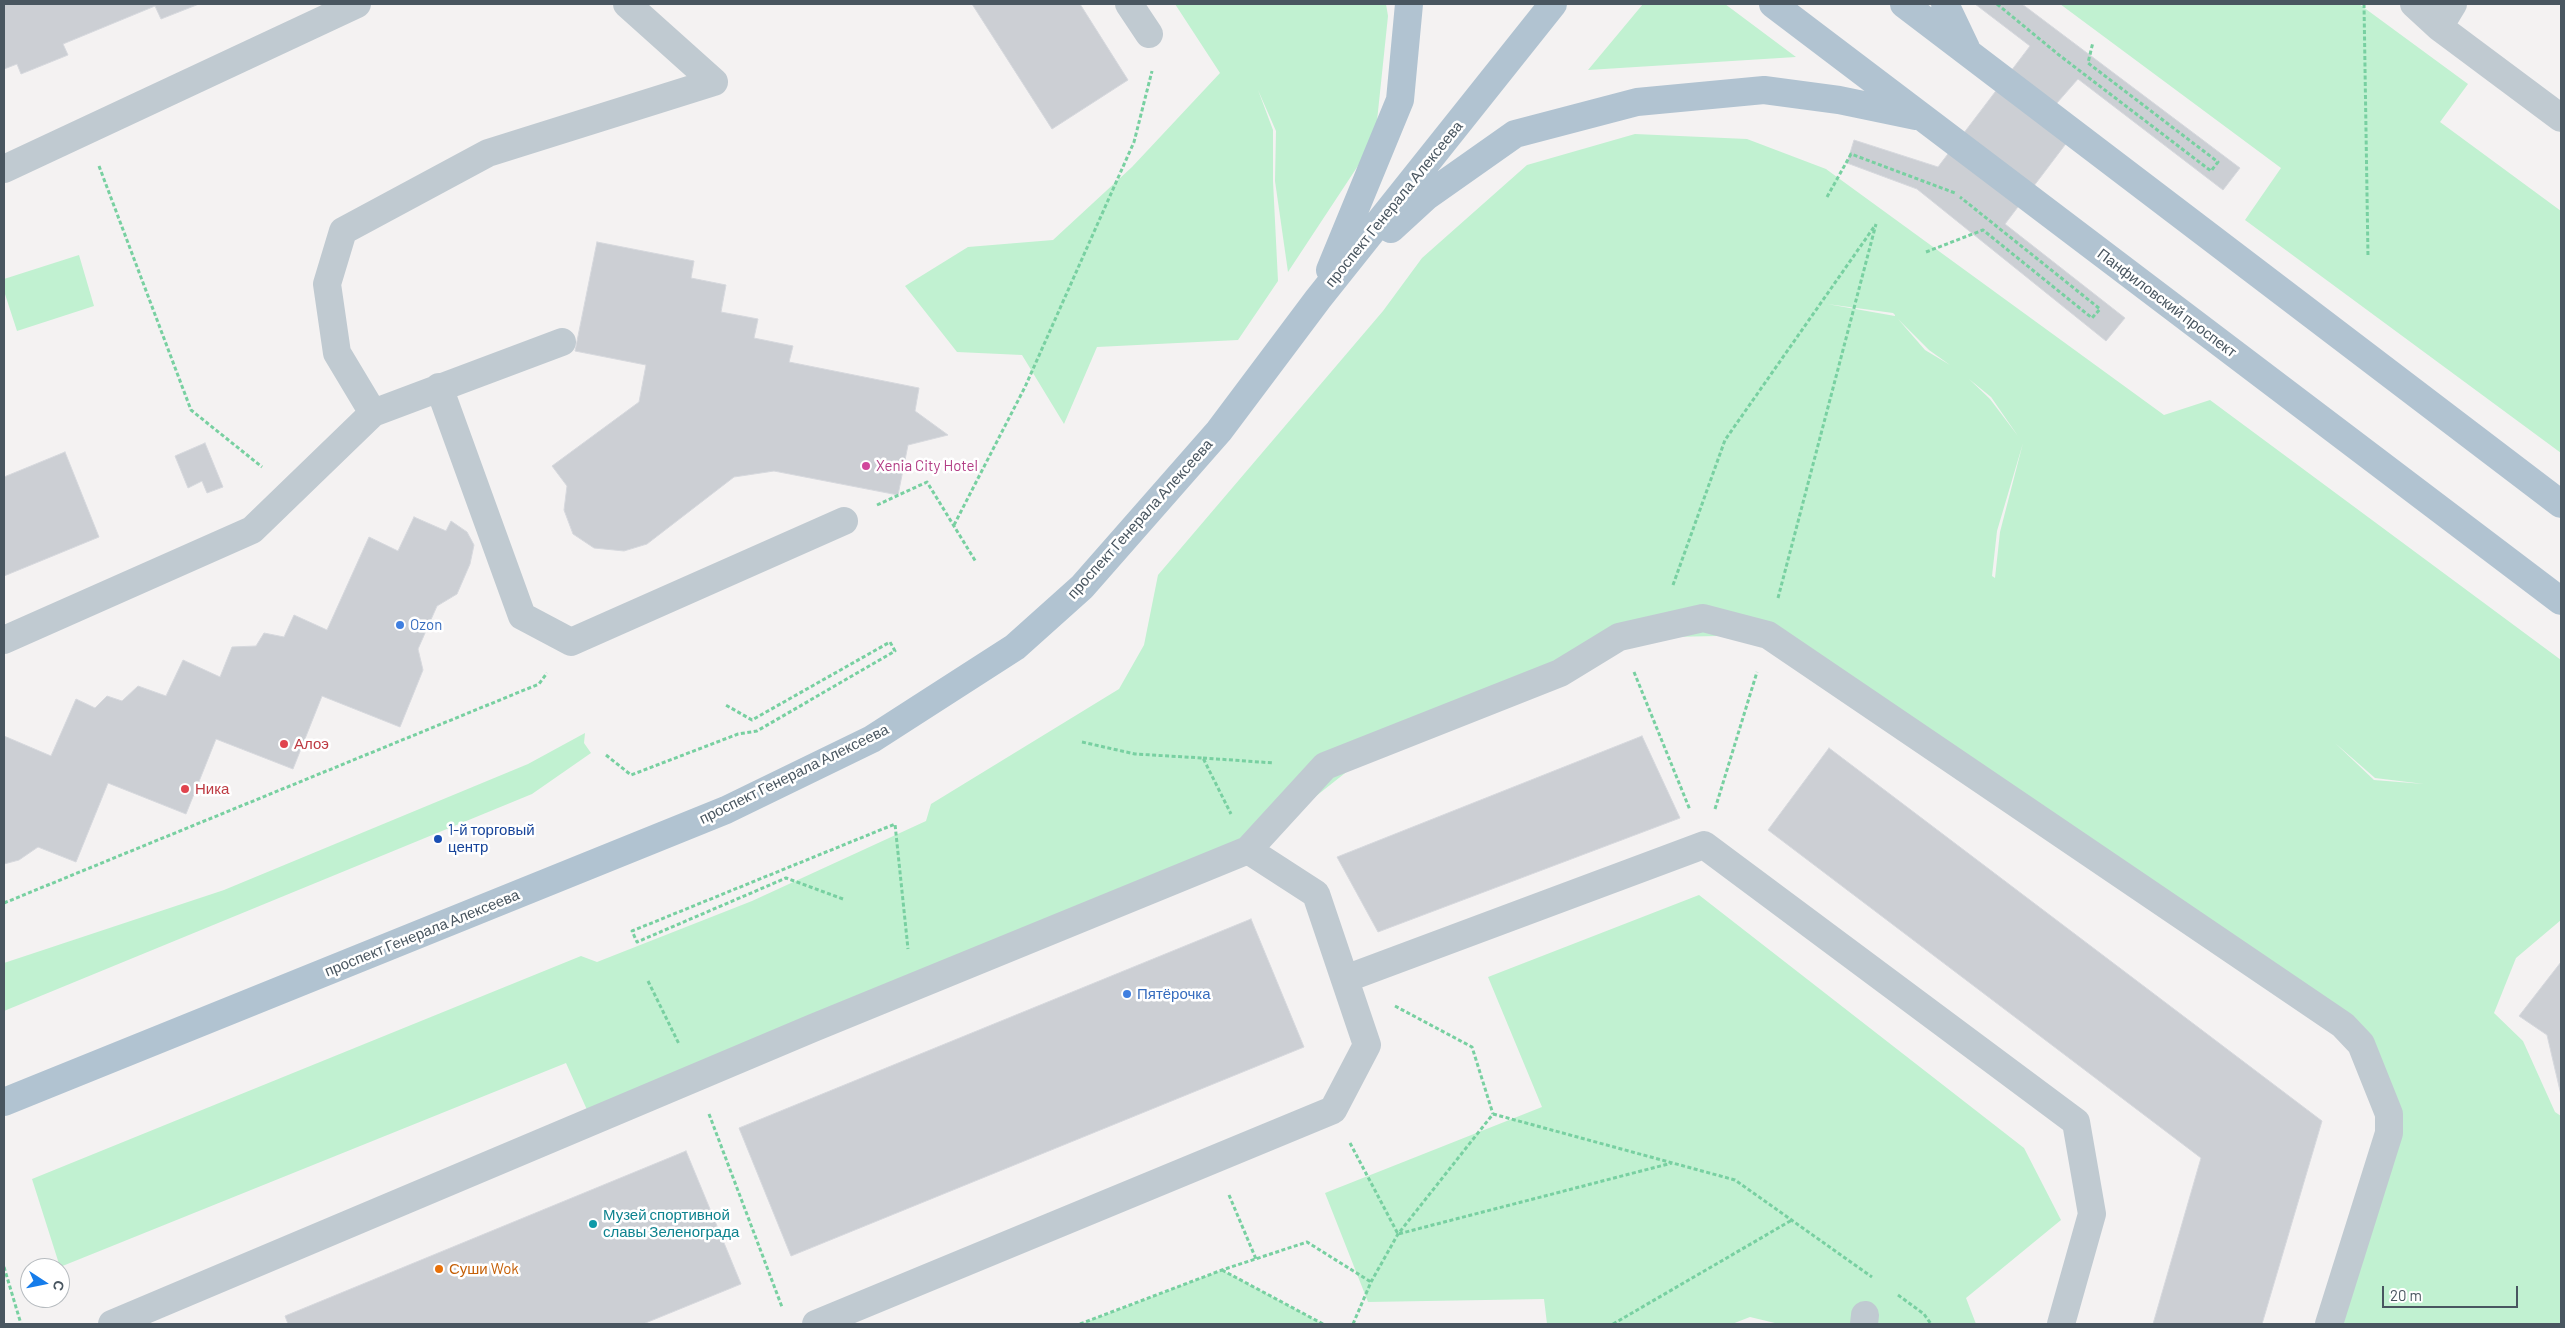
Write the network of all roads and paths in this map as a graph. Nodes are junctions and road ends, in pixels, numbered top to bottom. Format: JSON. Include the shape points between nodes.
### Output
{"nodes":[{"id":1,"x":358,"y":4,"type":"edge"},
{"id":2,"x":628,"y":4,"type":"edge"},
{"id":3,"x":1129,"y":4,"type":"edge"},
{"id":4,"x":1409,"y":4,"type":"edge"},
{"id":5,"x":1553,"y":4,"type":"edge"},
{"id":6,"x":1773,"y":4,"type":"edge"},
{"id":7,"x":1904,"y":4,"type":"edge"},
{"id":8,"x":1945,"y":4,"type":"edge"},
{"id":9,"x":1996,"y":4,"type":"edge"},
{"id":10,"x":2364,"y":4,"type":"edge"},
{"id":11,"x":2414,"y":4,"type":"edge"},
{"id":12,"x":2453,"y":4,"type":"edge"},
{"id":13,"x":2439,"y":27,"type":"junction"},
{"id":14,"x":1149,"y":34,"type":"joint"},
{"id":15,"x":2093,"y":42,"type":"dead end"},
{"id":16,"x":1968,"y":52,"type":"junction"},
{"id":17,"x":1924,"y":118,"type":"junction"},
{"id":18,"x":2561,"y":118,"type":"edge"},
{"id":19,"x":85,"y":131,"type":"junction"},
{"id":20,"x":4,"y":168,"type":"edge"},
{"id":21,"x":1827,"y":198,"type":"dead end"},
{"id":22,"x":1926,"y":252,"type":"dead end"},
{"id":23,"x":2368,"y":257,"type":"dead end"},
{"id":24,"x":1318,"y":299,"type":"junction"},
{"id":25,"x":562,"y":342,"type":"dead end"},
{"id":26,"x":439,"y":387,"type":"junction"},
{"id":27,"x":373,"y":413,"type":"junction"},
{"id":28,"x":292,"y":491,"type":"junction"},
{"id":29,"x":2561,"y":504,"type":"edge"},
{"id":30,"x":844,"y":521,"type":"joint"},
{"id":31,"x":954,"y":525,"type":"junction"},
{"id":32,"x":976,"y":562,"type":"dead end"},
{"id":33,"x":2561,"y":601,"type":"edge"},
{"id":34,"x":1656,"y":629,"type":"junction"},
{"id":35,"x":1768,"y":635,"type":"junction"},
{"id":36,"x":1619,"y":638,"type":"junction"},
{"id":37,"x":4,"y":640,"type":"edge"},
{"id":38,"x":571,"y":642,"type":"junction"},
{"id":39,"x":724,"y":704,"type":"dead end"},
{"id":40,"x":1082,"y":742,"type":"dead end"},
{"id":41,"x":606,"y":755,"type":"dead end"},
{"id":42,"x":1203,"y":758,"type":"junction"},
{"id":43,"x":1325,"y":766,"type":"junction"},
{"id":44,"x":1704,"y":846,"type":"junction"},
{"id":45,"x":1248,"y":850,"type":"junction"},
{"id":46,"x":901,"y":874,"type":"dead end"},
{"id":47,"x":843,"y":899,"type":"dead end"},
{"id":48,"x":4,"y":903,"type":"edge"},
{"id":49,"x":1345,"y":979,"type":"junction"},
{"id":50,"x":648,"y":981,"type":"dead end"},
{"id":51,"x":695,"y":1078,"type":"junction"},
{"id":52,"x":4,"y":1102,"type":"edge"},
{"id":53,"x":1333,"y":1110,"type":"junction"},
{"id":54,"x":1493,"y":1114,"type":"junction"},
{"id":55,"x":1214,"y":1159,"type":"junction"},
{"id":56,"x":1673,"y":1163,"type":"junction"},
{"id":57,"x":1792,"y":1220,"type":"junction"},
{"id":58,"x":1398,"y":1234,"type":"junction"},
{"id":59,"x":1256,"y":1259,"type":"junction"},
{"id":60,"x":4,"y":1267,"type":"edge"},
{"id":61,"x":1222,"y":1270,"type":"junction"},
{"id":62,"x":1877,"y":1281,"type":"dead end"},
{"id":63,"x":1371,"y":1282,"type":"junction"},
{"id":64,"x":1893,"y":1292,"type":"dead end"},
{"id":65,"x":784,"y":1315,"type":"dead end"},
{"id":66,"x":21,"y":1324,"type":"edge"},
{"id":67,"x":112,"y":1324,"type":"edge"},
{"id":68,"x":816,"y":1324,"type":"edge"},
{"id":69,"x":1080,"y":1324,"type":"edge"},
{"id":70,"x":1322,"y":1324,"type":"edge"},
{"id":71,"x":1353,"y":1324,"type":"edge"},
{"id":72,"x":1613,"y":1324,"type":"edge"},
{"id":73,"x":1932,"y":1324,"type":"edge"},
{"id":74,"x":2061,"y":1324,"type":"edge"},
{"id":75,"x":2329,"y":1324,"type":"edge"}],
"edges":[{"from":1,"to":19,"type":"lane"},
{"from":2,"to":27,"type":"lane","via":[[714,82],[488,153],[343,231],[327,284],[337,353]]},
{"from":3,"to":14,"type":"lane"},
{"from":4,"to":24,"type":"main road","via":[[1400,100]]},
{"from":5,"to":24,"type":"main road","name":"проспект Генерала Алексеева"},
{"from":6,"to":17,"type":"main road","name":"Панфиловский проспект"},
{"from":7,"to":16,"type":"main road"},
{"from":8,"to":16,"type":"main road"},
{"from":9,"to":15,"type":"path","via":[[2211,171],[2218,162],[2088,63]]},
{"from":10,"to":23,"type":"path"},
{"from":11,"to":13,"type":"lane"},
{"from":12,"to":13,"type":"lane"},
{"from":13,"to":18,"type":"lane"},
{"from":14,"to":31,"type":"path","via":[[1154,63],[1134,142],[1025,386]]},
{"from":16,"to":29,"type":"main road"},
{"from":17,"to":24,"type":"main road","via":[[1839,100],[1764,90],[1637,102],[1515,134],[1427,196]]},
{"from":17,"to":33,"type":"main road","name":"Панфиловский проспект"},
{"from":19,"to":20,"type":"lane"},
{"from":19,"to":28,"type":"path","via":[[191,410]]},
{"from":21,"to":22,"type":"path","via":[[1852,154],[1954,192],[2100,309],[2092,318],[1983,230]]},
{"from":24,"to":52,"type":"main road","name":"проспект Генерала Алексеева","via":[[1219,431],[1082,588],[1015,648],[872,739],[726,810]]},
{"from":25,"to":26,"type":"lane"},
{"from":26,"to":27,"type":"lane"},
{"from":26,"to":38,"type":"lane","via":[[522,616]]},
{"from":27,"to":28,"type":"lane"},
{"from":28,"to":37,"type":"lane","via":[[252,530]]},
{"from":30,"to":31,"type":"path","via":[[927,482]]},
{"from":30,"to":38,"type":"lane"},
{"from":31,"to":32,"type":"path"},
{"from":34,"to":35,"type":"lane","via":[[1704,618]]},
{"from":34,"to":35,"type":"path","via":[[1725,440],[1876,224]]},
{"from":34,"to":36,"type":"lane"},
{"from":35,"to":44,"type":"path"},
{"from":35,"to":75,"type":"lane","via":[[2343,1025],[2361,1044],[2389,1114],[2389,1133]]},
{"from":36,"to":43,"type":"lane","via":[[1560,673]]},
{"from":36,"to":44,"type":"path"},
{"from":38,"to":48,"type":"path","via":[[539,684]]},
{"from":39,"to":41,"type":"path","via":[[752,720],[890,642],[895,651],[757,731],[738,734],[631,775]]},
{"from":40,"to":42,"type":"path","via":[[1135,754]]},
{"from":42,"to":43,"type":"path"},
{"from":42,"to":45,"type":"path"},
{"from":43,"to":45,"type":"lane"},
{"from":44,"to":49,"type":"lane"},
{"from":44,"to":74,"type":"lane","via":[[2076,1122],[2092,1214]]},
{"from":45,"to":49,"type":"lane","via":[[1316,894]]},
{"from":45,"to":51,"type":"lane"},
{"from":46,"to":47,"type":"path","via":[[895,824],[632,931],[636,942],[786,878]]},
{"from":49,"to":53,"type":"lane","via":[[1366,1045]]},
{"from":49,"to":54,"type":"path","via":[[1472,1047]]},
{"from":50,"to":51,"type":"path"},
{"from":51,"to":65,"type":"path"},
{"from":51,"to":67,"type":"lane"},
{"from":53,"to":55,"type":"lane"},
{"from":53,"to":58,"type":"path"},
{"from":54,"to":56,"type":"path"},
{"from":54,"to":58,"type":"path"},
{"from":55,"to":59,"type":"path"},
{"from":55,"to":68,"type":"lane"},
{"from":56,"to":57,"type":"path","via":[[1734,1180]]},
{"from":56,"to":58,"type":"path"},
{"from":57,"to":62,"type":"path"},
{"from":57,"to":72,"type":"path"},
{"from":58,"to":63,"type":"path"},
{"from":59,"to":61,"type":"path"},
{"from":59,"to":63,"type":"path","via":[[1306,1242]]},
{"from":60,"to":66,"type":"path"},
{"from":61,"to":69,"type":"path"},
{"from":61,"to":70,"type":"path"},
{"from":63,"to":71,"type":"path"},
{"from":64,"to":73,"type":"path","via":[[1924,1314]]}]}
